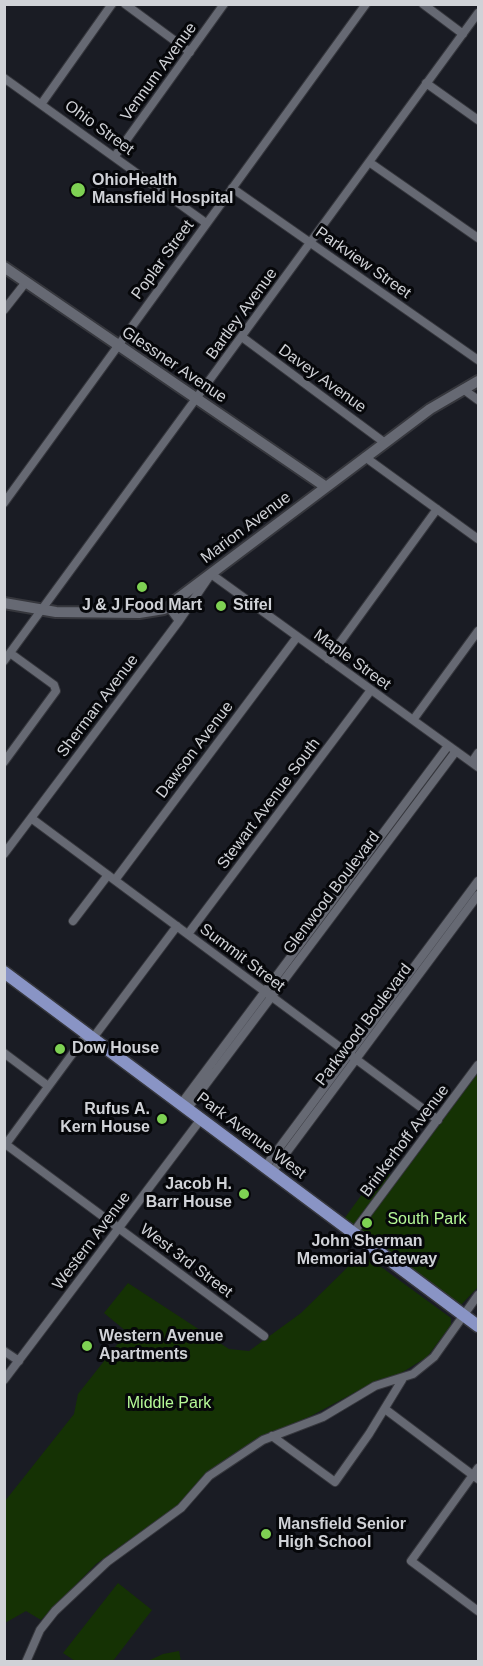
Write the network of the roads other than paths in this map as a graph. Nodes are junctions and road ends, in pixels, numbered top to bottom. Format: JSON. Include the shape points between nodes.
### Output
{"nodes":[{"id":1,"x":112,"y":4,"type":"edge"},
{"id":2,"x":124,"y":4,"type":"edge"},
{"id":3,"x":224,"y":4,"type":"edge"},
{"id":4,"x":366,"y":4,"type":"edge"},
{"id":5,"x":423,"y":4,"type":"edge"},
{"id":6,"x":478,"y":12,"type":"edge"},
{"id":7,"x":463,"y":34,"type":"junction"},
{"id":8,"x":190,"y":52,"type":"junction"},
{"id":9,"x":4,"y":78,"type":"edge"},
{"id":10,"x":426,"y":83,"type":"junction"},
{"id":11,"x":42,"y":103,"type":"junction"},
{"id":12,"x":478,"y":120,"type":"edge"},
{"id":13,"x":115,"y":156,"type":"junction"},
{"id":14,"x":369,"y":162,"type":"junction"},
{"id":15,"x":232,"y":188,"type":"junction"},
{"id":16,"x":206,"y":223,"type":"junction"},
{"id":17,"x":478,"y":238,"type":"edge"},
{"id":18,"x":311,"y":243,"type":"junction"},
{"id":19,"x":4,"y":267,"type":"edge"},
{"id":20,"x":26,"y":282,"type":"junction"},
{"id":21,"x":4,"y":310,"type":"edge"},
{"id":22,"x":242,"y":337,"type":"junction"},
{"id":23,"x":118,"y":345,"type":"junction"},
{"id":24,"x":478,"y":360,"type":"edge"},
{"id":25,"x":478,"y":381,"type":"edge"},
{"id":26,"x":463,"y":389,"type":"junction"},
{"id":27,"x":197,"y":398,"type":"junction"},
{"id":28,"x":478,"y":400,"type":"edge"},
{"id":29,"x":385,"y":443,"type":"junction"},
{"id":30,"x":365,"y":457,"type":"junction"},
{"id":31,"x":326,"y":487,"type":"junction"},
{"id":32,"x":4,"y":502,"type":"edge"},
{"id":33,"x":437,"y":509,"type":"junction"},
{"id":34,"x":478,"y":539,"type":"edge"},
{"id":35,"x":211,"y":574,"type":"junction"},
{"id":36,"x":4,"y":603,"type":"edge"},
{"id":37,"x":168,"y":606,"type":"junction"},
{"id":38,"x":40,"y":610,"type":"junction"},
{"id":39,"x":179,"y":621,"type":"junction"},
{"id":40,"x":478,"y":631,"type":"edge"},
{"id":41,"x":297,"y":637,"type":"junction"},
{"id":42,"x":10,"y":653,"type":"junction"},
{"id":43,"x":328,"y":659,"type":"junction"},
{"id":44,"x":4,"y":661,"type":"edge"},
{"id":45,"x":371,"y":690,"type":"junction"},
{"id":46,"x":413,"y":720,"type":"junction"},
{"id":47,"x":448,"y":746,"type":"junction"},
{"id":48,"x":456,"y":751,"type":"junction"},
{"id":49,"x":478,"y":753,"type":"edge"},
{"id":50,"x":4,"y":762,"type":"edge"},
{"id":51,"x":475,"y":765,"type":"edge"},
{"id":52,"x":31,"y":818,"type":"junction"},
{"id":53,"x":6,"y":850,"type":"edge"},
{"id":54,"x":111,"y":877,"type":"junction"},
{"id":55,"x":478,"y":881,"type":"edge"},
{"id":56,"x":478,"y":895,"type":"edge"},
{"id":57,"x":73,"y":921,"type":"dead end"},
{"id":58,"x":177,"y":926,"type":"junction"},
{"id":59,"x":188,"y":934,"type":"junction"},
{"id":60,"x":7,"y":978,"type":"edge"},
{"id":61,"x":264,"y":991,"type":"junction"},
{"id":62,"x":272,"y":996,"type":"junction"},
{"id":63,"x":90,"y":1036,"type":"junction"},
{"id":64,"x":4,"y":1053,"type":"edge"},
{"id":65,"x":353,"y":1057,"type":"junction"},
{"id":66,"x":478,"y":1065,"type":"edge"},
{"id":67,"x":48,"y":1086,"type":"junction"},
{"id":68,"x":184,"y":1106,"type":"junction"},
{"id":69,"x":201,"y":1119,"type":"junction"},
{"id":70,"x":438,"y":1120,"type":"junction"},
{"id":71,"x":5,"y":1144,"type":"edge"},
{"id":72,"x":268,"y":1169,"type":"junction"},
{"id":73,"x":119,"y":1228,"type":"junction"},
{"id":74,"x":353,"y":1233,"type":"junction"},
{"id":75,"x":478,"y":1295,"type":"edge"},
{"id":76,"x":464,"y":1315,"type":"junction"},
{"id":77,"x":478,"y":1326,"type":"edge"},
{"id":78,"x":264,"y":1336,"type":"dead end"},
{"id":79,"x":4,"y":1351,"type":"edge"},
{"id":80,"x":19,"y":1361,"type":"junction"},
{"id":81,"x":4,"y":1380,"type":"edge"},
{"id":82,"x":402,"y":1380,"type":"junction"},
{"id":83,"x":379,"y":1385,"type":"junction"},
{"id":84,"x":386,"y":1406,"type":"junction"},
{"id":85,"x":272,"y":1436,"type":"junction"},
{"id":86,"x":477,"y":1474,"type":"edge"},
{"id":87,"x":478,"y":1611,"type":"edge"},
{"id":88,"x":26,"y":1662,"type":"edge"}],
"edges":[{"from":1,"to":11,"type":"street"},
{"from":2,"to":8,"type":"street"},
{"from":3,"to":8,"type":"street","name":"Vennum Avenue"},
{"from":4,"to":15,"type":"street","name":"Poplar Street"},
{"from":5,"to":7,"type":"street"},
{"from":6,"to":7,"type":"street","name":"Bartley Avenue"},
{"from":7,"to":10,"type":"street","name":"Bartley Avenue"},
{"from":8,"to":13,"type":"street","name":"Vennum Avenue"},
{"from":9,"to":11,"type":"street","name":"Ohio Street"},
{"from":10,"to":12,"type":"street"},
{"from":10,"to":14,"type":"street","name":"Bartley Avenue"},
{"from":11,"to":13,"type":"street","name":"Ohio Street"},
{"from":13,"to":16,"type":"street","name":"Ohio Street"},
{"from":14,"to":17,"type":"street"},
{"from":14,"to":18,"type":"street","name":"Bartley Avenue"},
{"from":15,"to":16,"type":"street","name":"Poplar Street"},
{"from":15,"to":18,"type":"street","name":"Parkview Street"},
{"from":16,"to":23,"type":"street","name":"Poplar Street"},
{"from":18,"to":22,"type":"street","name":"Bartley Avenue"},
{"from":18,"to":24,"type":"street","name":"Parkview Street"},
{"from":19,"to":20,"type":"street","name":"Glessner Avenue"},
{"from":20,"to":21,"type":"street"},
{"from":20,"to":23,"type":"street","name":"Glessner Avenue"},
{"from":22,"to":27,"type":"street","name":"Bartley Avenue"},
{"from":22,"to":29,"type":"street","name":"Davey Avenue"},
{"from":23,"to":27,"type":"street","name":"Glessner Avenue"},
{"from":23,"to":32,"type":"street","name":"Poplar Street"},
{"from":25,"to":26,"type":"street","name":"Marion Avenue"},
{"from":26,"to":28,"type":"street"},
{"from":26,"to":29,"type":"street","name":"Marion Avenue"},
{"from":27,"to":31,"type":"street","name":"Glessner Avenue"},
{"from":27,"to":38,"type":"street","name":"Bartley Avenue"},
{"from":29,"to":30,"type":"street","name":"Marion Avenue"},
{"from":30,"to":31,"type":"street","name":"Marion Avenue"},
{"from":30,"to":33,"type":"street"},
{"from":31,"to":35,"type":"street","name":"Marion Avenue"},
{"from":33,"to":34,"type":"street"},
{"from":33,"to":43,"type":"street"},
{"from":35,"to":37,"type":"street","name":"Marion Avenue"},
{"from":35,"to":39,"type":"street","name":"Sherman Avenue"},
{"from":35,"to":41,"type":"street","name":"Maple Street"},
{"from":36,"to":38,"type":"street","name":"Marion Avenue"},
{"from":37,"to":38,"type":"street","name":"Marion Avenue","via":[[156,612],[139,613]]},
{"from":37,"to":39,"type":"street"},
{"from":38,"to":42,"type":"street","name":"Bartley Avenue"},
{"from":39,"to":52,"type":"street","name":"Sherman Avenue"},
{"from":40,"to":46,"type":"street"},
{"from":41,"to":43,"type":"street","name":"Maple Street"},
{"from":41,"to":54,"type":"street","name":"Dawson Avenue"},
{"from":42,"to":44,"type":"street","name":"Bartley Avenue"},
{"from":42,"to":50,"type":"street","via":[[54,685],[56,691]]},
{"from":43,"to":45,"type":"street","name":"Maple Street"},
{"from":45,"to":46,"type":"street","name":"Maple Street"},
{"from":45,"to":59,"type":"street","name":"Stewart Avenue South"},
{"from":46,"to":47,"type":"street","name":"Maple Street"},
{"from":47,"to":48,"type":"street","name":"Maple Street"},
{"from":47,"to":61,"type":"street","name":"Glenwood Boulevard"},
{"from":48,"to":51,"type":"street","name":"Maple Street"},
{"from":48,"to":62,"type":"street","name":"Glenwood Boulevard"},
{"from":49,"to":51,"type":"street"},
{"from":52,"to":53,"type":"street","name":"Sherman Avenue"},
{"from":52,"to":54,"type":"street","name":"Summit Street"},
{"from":54,"to":57,"type":"street","name":"Dawson Avenue"},
{"from":54,"to":58,"type":"street","name":"Summit Street"},
{"from":55,"to":65,"type":"street"},
{"from":56,"to":65,"type":"street","name":"Parkwood Boulevard"},
{"from":58,"to":59,"type":"street","name":"Summit Street"},
{"from":58,"to":63,"type":"street"},
{"from":59,"to":61,"type":"street","name":"Summit Street"},
{"from":60,"to":63,"type":"main road","name":"Park Avenue West"},
{"from":61,"to":62,"type":"street","name":"Summit Street"},
{"from":61,"to":68,"type":"street","name":"Glenwood Boulevard"},
{"from":62,"to":65,"type":"street","name":"Summit Street"},
{"from":62,"to":68,"type":"street","name":"Glenwood Boulevard"},
{"from":63,"to":67,"type":"street"},
{"from":63,"to":68,"type":"main road","name":"Park Avenue West"},
{"from":64,"to":67,"type":"street"},
{"from":65,"to":70,"type":"street","name":"Summit Street"},
{"from":65,"to":72,"type":"street","name":"Parkwood Boulevard"},
{"from":66,"to":70,"type":"street","name":"Brinkerhoff Avenue"},
{"from":67,"to":71,"type":"street"},
{"from":68,"to":69,"type":"main road","name":"Park Avenue West"},
{"from":69,"to":72,"type":"main road","name":"Park Avenue West"},
{"from":69,"to":73,"type":"street","name":"Western Avenue"},
{"from":70,"to":74,"type":"street","name":"Brinkerhoff Avenue"},
{"from":71,"to":73,"type":"street","name":"West 3rd Street"},
{"from":72,"to":74,"type":"main road","name":"Park Avenue West"},
{"from":73,"to":78,"type":"street","name":"West 3rd Street"},
{"from":73,"to":80,"type":"street","name":"Western Avenue"},
{"from":74,"to":76,"type":"main road","name":"Park Avenue West"},
{"from":75,"to":76,"type":"street"},
{"from":76,"to":77,"type":"main road","name":"Park Avenue West"},
{"from":76,"to":82,"type":"street","via":[[434,1357]]},
{"from":79,"to":80,"type":"street"},
{"from":80,"to":81,"type":"street","name":"Western Avenue"},
{"from":82,"to":83,"type":"street"},
{"from":82,"to":84,"type":"street"},
{"from":83,"to":84,"type":"street","via":[[389,1392]]},
{"from":83,"to":85,"type":"street","via":[[322,1417]]},
{"from":84,"to":85,"type":"street","via":[[335,1482]]},
{"from":84,"to":86,"type":"street"},
{"from":85,"to":88,"type":"street","via":[[215,1471],[181,1508],[92,1574],[47,1620]]},
{"from":86,"to":87,"type":"street","via":[[411,1561]]}]}
